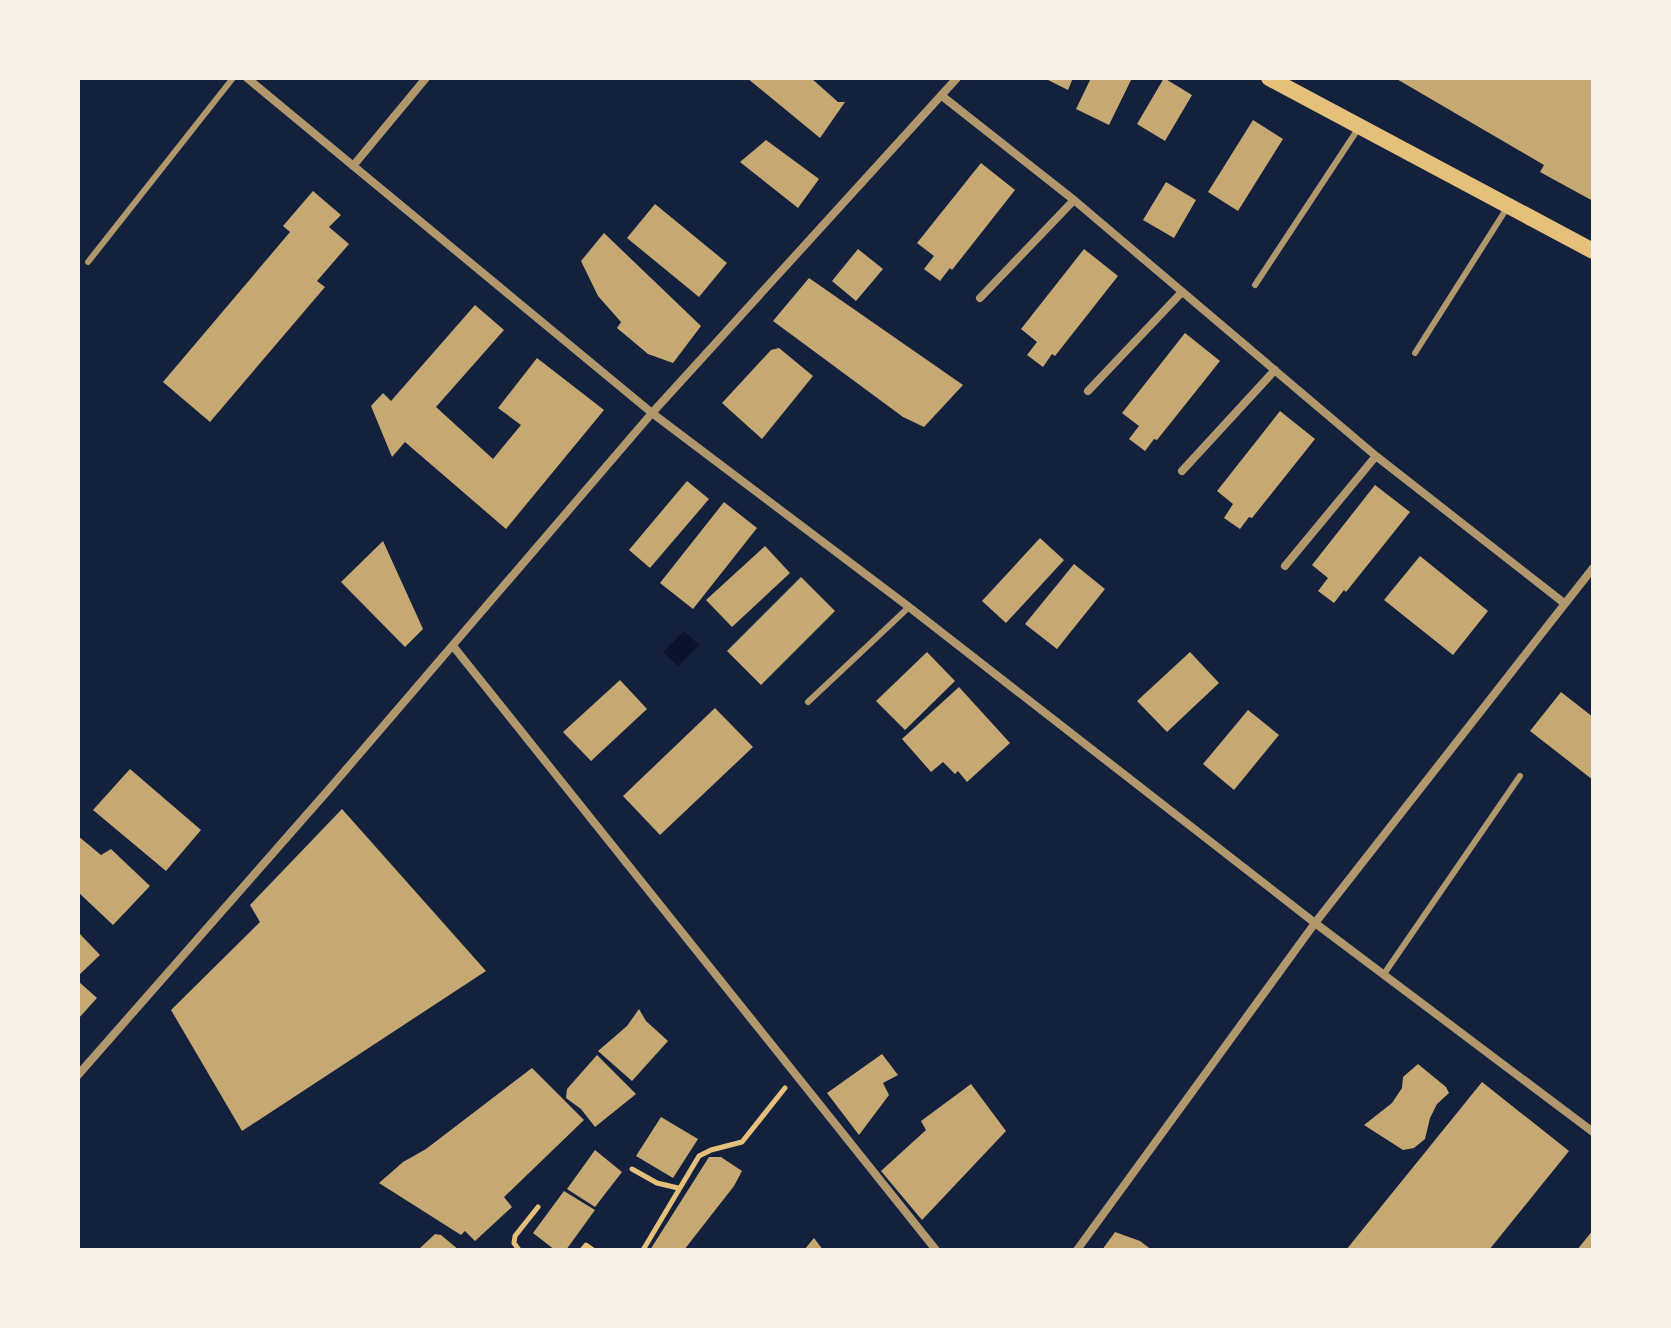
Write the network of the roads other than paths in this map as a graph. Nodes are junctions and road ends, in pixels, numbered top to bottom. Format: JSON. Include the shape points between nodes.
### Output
{"nodes":[{"id":1,"x":233,"y":78,"type":"edge"},
{"id":2,"x":247,"y":78,"type":"edge"},
{"id":3,"x":426,"y":78,"type":"edge"},
{"id":4,"x":957,"y":78,"type":"edge"},
{"id":5,"x":1269,"y":78,"type":"edge"},
{"id":6,"x":942,"y":96,"type":"junction"},
{"id":7,"x":1360,"y":126,"type":"junction"},
{"id":8,"x":353,"y":166,"type":"junction"},
{"id":9,"x":1074,"y":200,"type":"junction"},
{"id":10,"x":1509,"y":205,"type":"junction"},
{"id":11,"x":1593,"y":251,"type":"edge"},
{"id":12,"x":88,"y":262,"type":"dead end"},
{"id":13,"x":1255,"y":285,"type":"dead end"},
{"id":14,"x":1182,"y":292,"type":"junction"},
{"id":15,"x":980,"y":298,"type":"dead end"},
{"id":16,"x":1415,"y":353,"type":"dead end"},
{"id":17,"x":1275,"y":370,"type":"junction"},
{"id":18,"x":1088,"y":391,"type":"dead end"},
{"id":19,"x":652,"y":413,"type":"junction"},
{"id":20,"x":1376,"y":456,"type":"junction"},
{"id":21,"x":1182,"y":471,"type":"dead end"},
{"id":22,"x":1285,"y":566,"type":"dead end"},
{"id":23,"x":1593,"y":568,"type":"edge"},
{"id":24,"x":1564,"y":603,"type":"junction"},
{"id":25,"x":909,"y":607,"type":"junction"},
{"id":26,"x":453,"y":646,"type":"junction"},
{"id":27,"x":808,"y":702,"type":"dead end"},
{"id":28,"x":1520,"y":776,"type":"dead end"},
{"id":29,"x":1315,"y":923,"type":"junction"},
{"id":30,"x":1384,"y":974,"type":"junction"},
{"id":31,"x":78,"y":1075,"type":"edge"},
{"id":32,"x":1593,"y":1132,"type":"edge"},
{"id":33,"x":936,"y":1250,"type":"edge"},
{"id":34,"x":1077,"y":1250,"type":"edge"}],
"edges":[{"from":1,"to":12,"type":"lane"},
{"from":2,"to":8,"type":"street"},
{"from":3,"to":8,"type":"street"},
{"from":4,"to":6,"type":"street"},
{"from":5,"to":7,"type":"main road"},
{"from":6,"to":9,"type":"street"},
{"from":6,"to":19,"type":"street"},
{"from":7,"to":10,"type":"main road"},
{"from":7,"to":13,"type":"lane"},
{"from":8,"to":19,"type":"street"},
{"from":9,"to":14,"type":"street"},
{"from":9,"to":15,"type":"street"},
{"from":10,"to":11,"type":"main road"},
{"from":10,"to":16,"type":"lane"},
{"from":14,"to":17,"type":"street"},
{"from":14,"to":18,"type":"street"},
{"from":17,"to":20,"type":"street"},
{"from":17,"to":21,"type":"street"},
{"from":19,"to":25,"type":"street"},
{"from":19,"to":26,"type":"street"},
{"from":20,"to":22,"type":"street"},
{"from":20,"to":24,"type":"street"},
{"from":23,"to":24,"type":"street"},
{"from":24,"to":29,"type":"street"},
{"from":25,"to":27,"type":"lane"},
{"from":25,"to":29,"type":"street"},
{"from":26,"to":31,"type":"street"},
{"from":26,"to":33,"type":"street"},
{"from":28,"to":30,"type":"lane"},
{"from":29,"to":30,"type":"street"},
{"from":29,"to":34,"type":"street"},
{"from":30,"to":32,"type":"street"}]}
